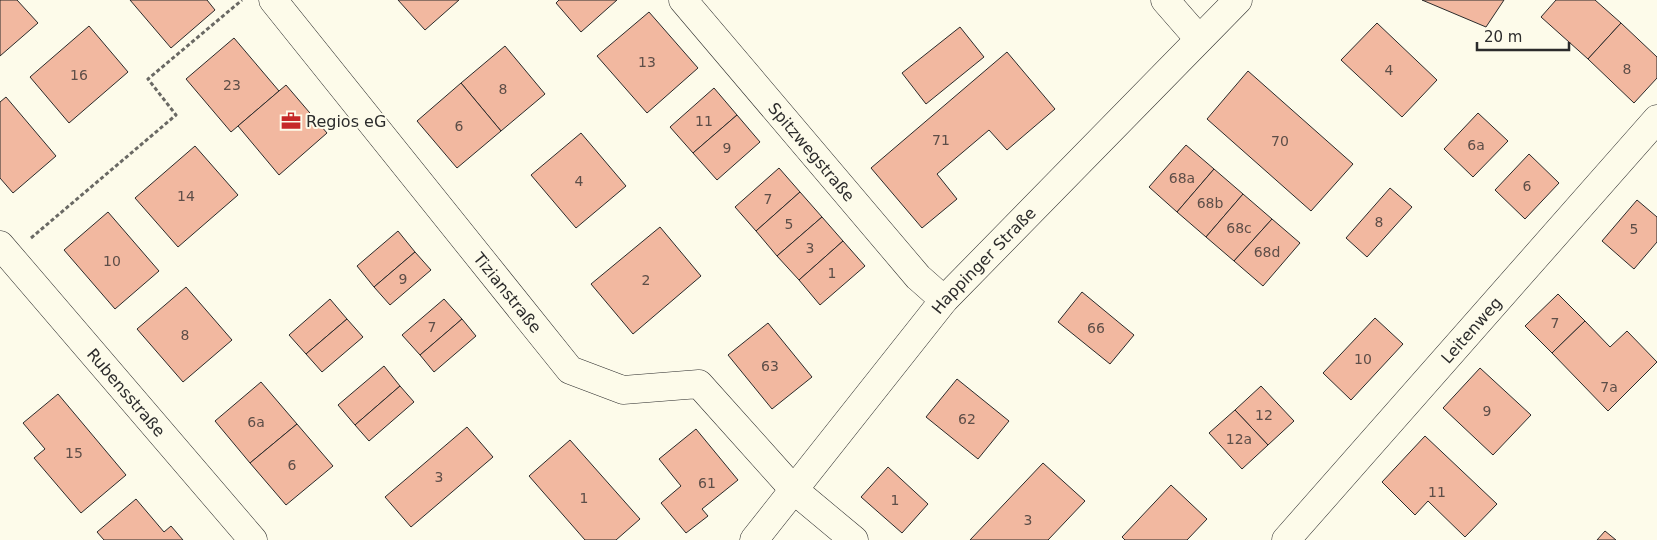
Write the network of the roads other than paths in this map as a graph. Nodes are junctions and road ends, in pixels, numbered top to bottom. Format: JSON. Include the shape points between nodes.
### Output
{"nodes":[{"id":1,"x":273,"y":0,"type":"edge"},
{"id":2,"x":683,"y":0,"type":"edge"},
{"id":3,"x":1165,"y":0,"type":"edge"},
{"id":4,"x":1238,"y":0,"type":"edge"},
{"id":5,"x":1198,"y":39,"type":"junction"},
{"id":6,"x":1657,"y":119,"type":"edge"},
{"id":7,"x":5,"y":251,"type":"edge"},
{"id":8,"x":944,"y":300,"type":"junction"},
{"id":9,"x":794,"y":490,"type":"junction"},
{"id":10,"x":253,"y":540,"type":"edge"},
{"id":11,"x":754,"y":540,"type":"edge"},
{"id":12,"x":854,"y":540,"type":"edge"},
{"id":13,"x":1286,"y":540,"type":"edge"}],
"edges":[{"from":1,"to":9,"type":"street","name":"Tizianstraße","via":[[570,370],[623,390],[698,384]]},
{"from":2,"to":8,"type":"street","name":"Spitzwegstraße","via":[[918,277]]},
{"from":3,"to":5,"type":"street"},
{"from":4,"to":5,"type":"street","name":"Happinger Straße"},
{"from":5,"to":8,"type":"street","name":"Happinger Straße"},
{"from":6,"to":13,"type":"street","name":"Leitenweg"},
{"from":7,"to":10,"type":"street","name":"Rubensstraße"},
{"from":8,"to":9,"type":"street","name":"Happinger Straße"},
{"from":9,"to":11,"type":"street","name":"Happinger Straße"},
{"from":9,"to":12,"type":"street"}]}
